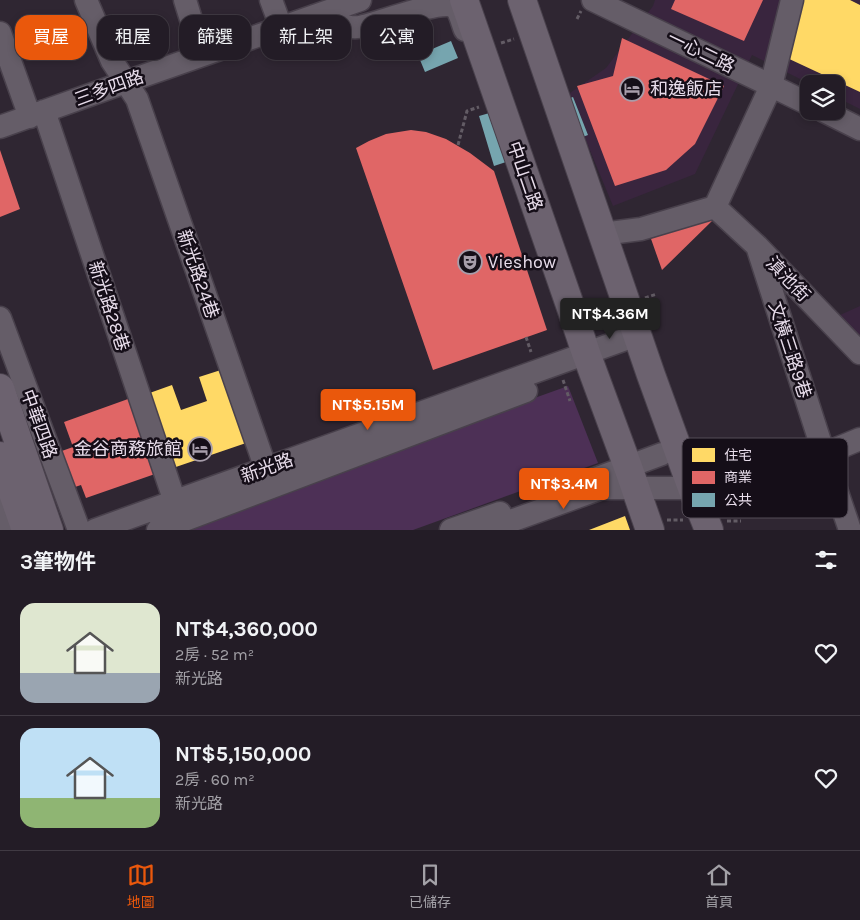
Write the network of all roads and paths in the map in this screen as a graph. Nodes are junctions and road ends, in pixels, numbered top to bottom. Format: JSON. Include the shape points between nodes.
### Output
{"nodes":[{"id":1,"x":86,"y":0,"type":"edge"},
{"id":2,"x":185,"y":0,"type":"edge"},
{"id":3,"x":271,"y":0,"type":"edge"},
{"id":4,"x":464,"y":0,"type":"edge"},
{"id":5,"x":522,"y":0,"type":"edge"},
{"id":6,"x":593,"y":0,"type":"edge"},
{"id":7,"x":792,"y":0,"type":"edge"},
{"id":8,"x":352,"y":1,"type":"edge"},
{"id":9,"x":190,"y":15,"type":"edge"},
{"id":10,"x":277,"y":15,"type":"edge"},
{"id":11,"x":317,"y":15,"type":"edge"},
{"id":12,"x":351,"y":27,"type":"edge"},
{"id":13,"x":0,"y":33,"type":"edge"},
{"id":14,"x":533,"y":33,"type":"junction"},
{"id":15,"x":479,"y":44,"type":"junction"},
{"id":16,"x":188,"y":60,"type":"edge"},
{"id":17,"x":126,"y":82,"type":"junction"},
{"id":18,"x":771,"y":86,"type":"junction"},
{"id":19,"x":800,"y":100,"type":"edge"},
{"id":20,"x":485,"y":105,"type":"dead end"},
{"id":21,"x":37,"y":114,"type":"junction"},
{"id":22,"x":843,"y":120,"type":"edge"},
{"id":23,"x":0,"y":127,"type":"edge"},
{"id":24,"x":860,"y":128,"type":"edge"},
{"id":25,"x":458,"y":145,"type":"dead end"},
{"id":26,"x":715,"y":207,"type":"junction"},
{"id":27,"x":602,"y":234,"type":"junction"},
{"id":28,"x":757,"y":246,"type":"junction"},
{"id":29,"x":0,"y":318,"type":"edge"},
{"id":30,"x":526,"y":338,"type":"dead end"},
{"id":31,"x":636,"y":345,"type":"junction"},
{"id":32,"x":531,"y":352,"type":"dead end"},
{"id":33,"x":860,"y":353,"type":"edge"},
{"id":34,"x":594,"y":361,"type":"junction"},
{"id":35,"x":0,"y":388,"type":"edge"},
{"id":36,"x":819,"y":438,"type":"edge"},
{"id":37,"x":860,"y":440,"type":"edge"},
{"id":38,"x":848,"y":445,"type":"edge"},
{"id":39,"x":0,"y":456,"type":"edge"},
{"id":40,"x":266,"y":469,"type":"junction"},
{"id":41,"x":656,"y":477,"type":"junction"},
{"id":42,"x":682,"y":481,"type":"edge"},
{"id":43,"x":175,"y":502,"type":"junction"},
{"id":44,"x":682,"y":504,"type":"edge"},
{"id":45,"x":0,"y":506,"type":"edge"},
{"id":46,"x":682,"y":516,"type":"edge"},
{"id":47,"x":683,"y":518,"type":"edge"},
{"id":48,"x":696,"y":518,"type":"edge"},
{"id":49,"x":846,"y":518,"type":"edge"},
{"id":50,"x":8,"y":530,"type":"edge"},
{"id":51,"x":26,"y":530,"type":"edge"},
{"id":52,"x":49,"y":530,"type":"edge"},
{"id":53,"x":79,"y":530,"type":"edge"},
{"id":54,"x":95,"y":530,"type":"edge"},
{"id":55,"x":158,"y":530,"type":"edge"},
{"id":56,"x":452,"y":530,"type":"edge"},
{"id":57,"x":486,"y":530,"type":"edge"},
{"id":58,"x":650,"y":530,"type":"edge"},
{"id":59,"x":670,"y":530,"type":"edge"},
{"id":60,"x":691,"y":530,"type":"edge"},
{"id":61,"x":708,"y":530,"type":"edge"},
{"id":62,"x":850,"y":530,"type":"edge"}],
"edges":[{"from":1,"to":17,"type":"street","name":"新光路24巷","via":[[112,61]]},
{"from":2,"to":9,"type":"street"},
{"from":3,"to":10,"type":"street"},
{"from":4,"to":15,"type":"main road","name":"中山二路"},
{"from":5,"to":14,"type":"main road","name":"中山二路"},
{"from":6,"to":18,"type":"street","name":"一心二路"},
{"from":7,"to":18,"type":"street"},
{"from":8,"to":11,"type":"street","name":"三多四路"},
{"from":12,"to":15,"type":"street","via":[[420,5],[441,2],[456,8],[464,30]]},
{"from":13,"to":21,"type":"street","name":"新光路28巷"},
{"from":14,"to":15,"type":"path"},
{"from":14,"to":27,"type":"main road","name":"中山二路"},
{"from":15,"to":34,"type":"main road","name":"中山二路","via":[[572,308]]},
{"from":16,"to":17,"type":"street","name":"三多四路"},
{"from":17,"to":21,"type":"street","name":"三多四路"},
{"from":17,"to":40,"type":"street","name":"新光路24巷","via":[[137,98]]},
{"from":18,"to":19,"type":"street","name":"一心二路"},
{"from":18,"to":26,"type":"street"},
{"from":20,"to":25,"type":"path","via":[[468,111]]},
{"from":21,"to":23,"type":"street","name":"三多四路"},
{"from":21,"to":43,"type":"street","name":"新光路28巷"},
{"from":22,"to":24,"type":"street"},
{"from":26,"to":27,"type":"street","via":[[641,229]]},
{"from":26,"to":28,"type":"street","name":"滇池街"},
{"from":27,"to":31,"type":"main road","name":"中山二路"},
{"from":28,"to":33,"type":"street","name":"滇池街"},
{"from":28,"to":36,"type":"street","name":"文橫三路9巷"},
{"from":29,"to":53,"type":"street","name":"中華四路"},
{"from":30,"to":32,"type":"path"},
{"from":31,"to":34,"type":"street","name":"新光路"},
{"from":31,"to":41,"type":"main road","name":"中山二路"},
{"from":31,"to":41,"type":"main road","name":"中山二路","via":[[636,378]]},
{"from":34,"to":40,"type":"street","name":"新光路"},
{"from":34,"to":41,"type":"main road","name":"中山二路"},
{"from":34,"to":55,"type":"street","name":"新光路"},
{"from":35,"to":52,"type":"main road","name":"中華四路"},
{"from":37,"to":38,"type":"street"},
{"from":39,"to":51,"type":"main road"},
{"from":40,"to":43,"type":"street","name":"新光路"},
{"from":41,"to":42,"type":"street"},
{"from":41,"to":44,"type":"main road","name":"中山二路"},
{"from":41,"to":46,"type":"main road","name":"中山二路"},
{"from":41,"to":56,"type":"street"},
{"from":41,"to":57,"type":"street","via":[[602,488]]},
{"from":41,"to":58,"type":"main road","name":"中山二路"},
{"from":41,"to":59,"type":"main road","name":"中山二路"},
{"from":43,"to":54,"type":"street","name":"新光路"},
{"from":45,"to":50,"type":"street"},
{"from":47,"to":60,"type":"main road","name":"中山二路"},
{"from":48,"to":61,"type":"main road","name":"中山二路"},
{"from":49,"to":62,"type":"street","name":"文橫三路9巷"}]}
